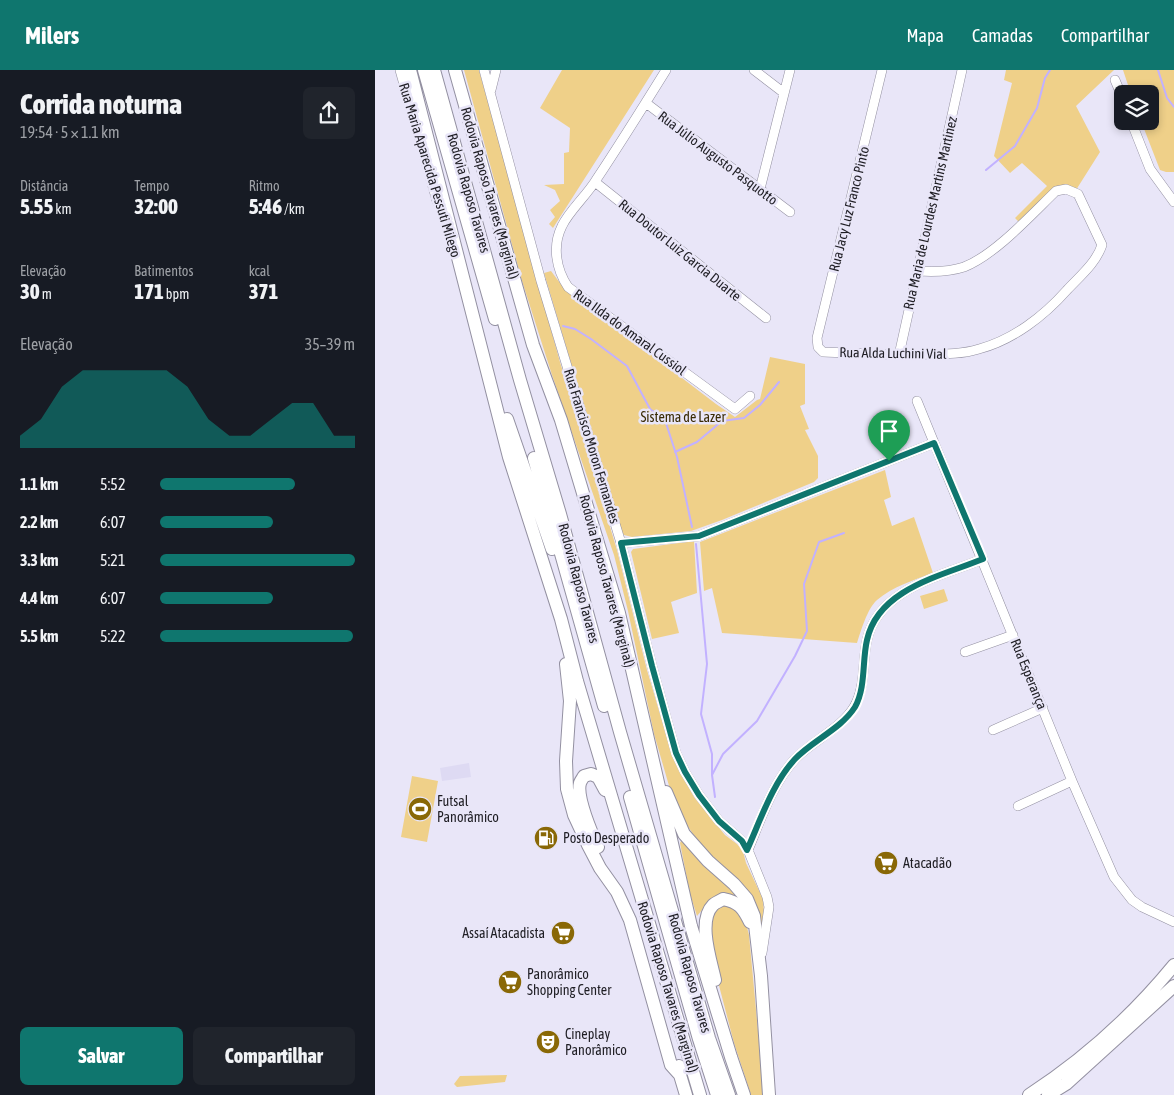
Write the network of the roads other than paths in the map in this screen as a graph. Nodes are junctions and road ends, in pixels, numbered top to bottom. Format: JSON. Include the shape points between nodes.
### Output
{"nodes":[{"id":1,"x":401,"y":70,"type":"edge"},
{"id":2,"x":410,"y":70,"type":"edge"},
{"id":3,"x":424,"y":70,"type":"edge"},
{"id":4,"x":434,"y":70,"type":"edge"},
{"id":5,"x":455,"y":70,"type":"edge"},
{"id":6,"x":484,"y":70,"type":"edge"},
{"id":7,"x":496,"y":70,"type":"edge"},
{"id":8,"x":666,"y":70,"type":"edge"},
{"id":9,"x":754,"y":70,"type":"edge"},
{"id":10,"x":789,"y":70,"type":"edge"},
{"id":11,"x":882,"y":70,"type":"edge"},
{"id":12,"x":962,"y":70,"type":"edge"},
{"id":13,"x":1115,"y":80,"type":"dead end"},
{"id":14,"x":1117,"y":85,"type":"edge"},
{"id":15,"x":784,"y":93,"type":"junction"},
{"id":16,"x":491,"y":98,"type":"junction"},
{"id":17,"x":646,"y":103,"type":"junction"},
{"id":18,"x":1135,"y":130,"type":"edge"},
{"id":19,"x":595,"y":182,"type":"junction"},
{"id":20,"x":760,"y":189,"type":"junction"},
{"id":21,"x":1174,"y":202,"type":"edge"},
{"id":22,"x":790,"y":212,"type":"dead end"},
{"id":23,"x":460,"y":270,"type":"junction"},
{"id":24,"x":918,"y":271,"type":"junction"},
{"id":25,"x":766,"y":318,"type":"dead end"},
{"id":26,"x":818,"y":347,"type":"joint"},
{"id":27,"x":482,"y":354,"type":"junction"},
{"id":28,"x":899,"y":356,"type":"junction"},
{"id":29,"x":750,"y":396,"type":"dead end"},
{"id":30,"x":917,"y":401,"type":"dead end"},
{"id":31,"x":934,"y":443,"type":"junction"},
{"id":32,"x":621,"y":543,"type":"junction"},
{"id":33,"x":983,"y":559,"type":"junction"},
{"id":34,"x":575,"y":605,"type":"junction"},
{"id":35,"x":561,"y":619,"type":"junction"},
{"id":36,"x":1013,"y":634,"type":"junction"},
{"id":37,"x":965,"y":652,"type":"dead end"},
{"id":38,"x":1043,"y":708,"type":"junction"},
{"id":39,"x":645,"y":725,"type":"junction"},
{"id":40,"x":993,"y":730,"type":"dead end"},
{"id":41,"x":1073,"y":781,"type":"junction"},
{"id":42,"x":1018,"y":806,"type":"dead end"},
{"id":43,"x":747,"y":850,"type":"junction"},
{"id":44,"x":637,"y":884,"type":"junction"},
{"id":45,"x":1174,"y":921,"type":"edge"},
{"id":46,"x":1174,"y":965,"type":"edge"},
{"id":47,"x":760,"y":969,"type":"junction"},
{"id":48,"x":1174,"y":986,"type":"edge"},
{"id":49,"x":731,"y":1057,"type":"junction"},
{"id":50,"x":680,"y":1075,"type":"junction"},
{"id":51,"x":686,"y":1095,"type":"edge"},
{"id":52,"x":701,"y":1095,"type":"edge"},
{"id":53,"x":717,"y":1095,"type":"edge"},
{"id":54,"x":729,"y":1095,"type":"edge"},
{"id":55,"x":744,"y":1095,"type":"edge"},
{"id":56,"x":769,"y":1095,"type":"edge"},
{"id":57,"x":1029,"y":1095,"type":"edge"},
{"id":58,"x":1048,"y":1095,"type":"edge"}],
"edges":[{"from":1,"to":23,"type":"main road","name":"Rua Maria Aparecida Pessuti Milego"},
{"from":2,"to":23,"type":"highway","name":"Rodovia Raposo Tavares (Marginal)"},
{"from":3,"to":34,"type":"highway","name":"Rodovia Raposo Tavares"},
{"from":4,"to":54,"type":"highway","name":"Rodovia Raposo Tavares","via":[[631,770],[709,1038]]},
{"from":5,"to":39,"type":"highway","name":"Rodovia Raposo Tavares (Marginal)","via":[[533,345],[561,420],[619,613]]},
{"from":6,"to":16,"type":"street","name":"Rua Francisco Moron Fernandes"},
{"from":7,"to":16,"type":"street"},
{"from":8,"to":17,"type":"street","name":"Rua Ilda do Amaral Cussiol"},
{"from":9,"to":15,"type":"street"},
{"from":10,"to":15,"type":"street"},
{"from":11,"to":26,"type":"street","name":"Rua Jacy Luz Franco Pinto","via":[[819,328]]},
{"from":12,"to":24,"type":"street","name":"Rua Maria de Lourdes Martins Martinez"},
{"from":13,"to":14,"type":"street"},
{"from":15,"to":20,"type":"street"},
{"from":16,"to":32,"type":"street","name":"Rua Francisco Moron Fernandes","via":[[541,281]]},
{"from":17,"to":19,"type":"street","name":"Rua Ilda do Amaral Cussiol"},
{"from":17,"to":20,"type":"street","name":"Rua Júlio Augusto Pasquotto"},
{"from":18,"to":21,"type":"street","via":[[1150,169]]},
{"from":19,"to":25,"type":"street","name":"Rua Doutor Luiz Garcia Duarte"},
{"from":19,"to":29,"type":"street","name":"Rua Ilda do Amaral Cussiol","via":[[562,226],[556,246],[557,264],[568,287],[735,409]]},
{"from":20,"to":22,"type":"street","name":"Rua Júlio Augusto Pasquotto"},
{"from":23,"to":27,"type":"highway","name":"Rodovia Raposo Tavares (Marginal)"},
{"from":24,"to":28,"type":"street","name":"Rua Maria de Lourdes Martins Martinez"},
{"from":24,"to":28,"type":"street","name":"Rua Alda Luchini Vial","via":[[940,272],[964,267],[990,252],[1056,191],[1067,189],[1078,194],[1102,245],[1098,256],[1056,302],[1030,324],[1003,340],[979,350],[955,354]]},
{"from":26,"to":28,"type":"street","name":"Rua Alda Luchini Vial","via":[[823,352]]},
{"from":27,"to":34,"type":"highway"},
{"from":27,"to":35,"type":"highway","name":"Rodovia Raposo Tavares (Marginal)","via":[[515,475]]},
{"from":30,"to":31,"type":"street","name":"Rua Esperança"},
{"from":31,"to":32,"type":"street","via":[[699,536]]},
{"from":31,"to":33,"type":"street","name":"Rua Esperança"},
{"from":32,"to":43,"type":"street","name":"Rua Francisco Moron Fernandes","via":[[676,753],[699,795]]},
{"from":33,"to":36,"type":"street","name":"Rua Esperança"},
{"from":33,"to":43,"type":"street","via":[[913,586],[884,607],[873,620],[855,707],[794,760],[777,784]]},
{"from":34,"to":53,"type":"highway","name":"Rodovia Raposo Tavares"},
{"from":35,"to":44,"type":"highway","name":"Rodovia Raposo Tavares (Marginal)"},
{"from":35,"to":50,"type":"highway","via":[[570,701],[567,790],[588,845],[627,912],[671,1065]]},
{"from":36,"to":37,"type":"street"},
{"from":36,"to":38,"type":"street","name":"Rua Esperança"},
{"from":38,"to":40,"type":"street"},
{"from":38,"to":41,"type":"street","name":"Rua Esperança"},
{"from":39,"to":47,"type":"highway","via":[[670,803],[684,834],[747,899],[754,916]]},
{"from":39,"to":49,"type":"highway","name":"Rodovia Raposo Tavares (Marginal)","via":[[691,926]]},
{"from":41,"to":42,"type":"street"},
{"from":41,"to":45,"type":"street","name":"Rua Esperança","via":[[1114,877],[1132,900]]},
{"from":43,"to":47,"type":"street","name":"Rua Francisco Moron Fernandes","via":[[769,907]]},
{"from":44,"to":50,"type":"highway","via":[[604,788],[598,777],[584,776],[580,792],[587,822],[602,856],[635,912]]},
{"from":44,"to":52,"type":"highway","name":"Rodovia Raposo Tavares (Marginal)"},
{"from":46,"to":57,"type":"highway","via":[[1136,1009],[1056,1077]]},
{"from":47,"to":49,"type":"highway","via":[[751,923],[744,910],[734,901],[723,899],[713,905],[705,930]]},
{"from":47,"to":56,"type":"highway"},
{"from":48,"to":58,"type":"highway","via":[[1066,1084]]},
{"from":49,"to":55,"type":"highway","name":"Rodovia Raposo Tavares (Marginal)"},
{"from":50,"to":51,"type":"highway"}]}
